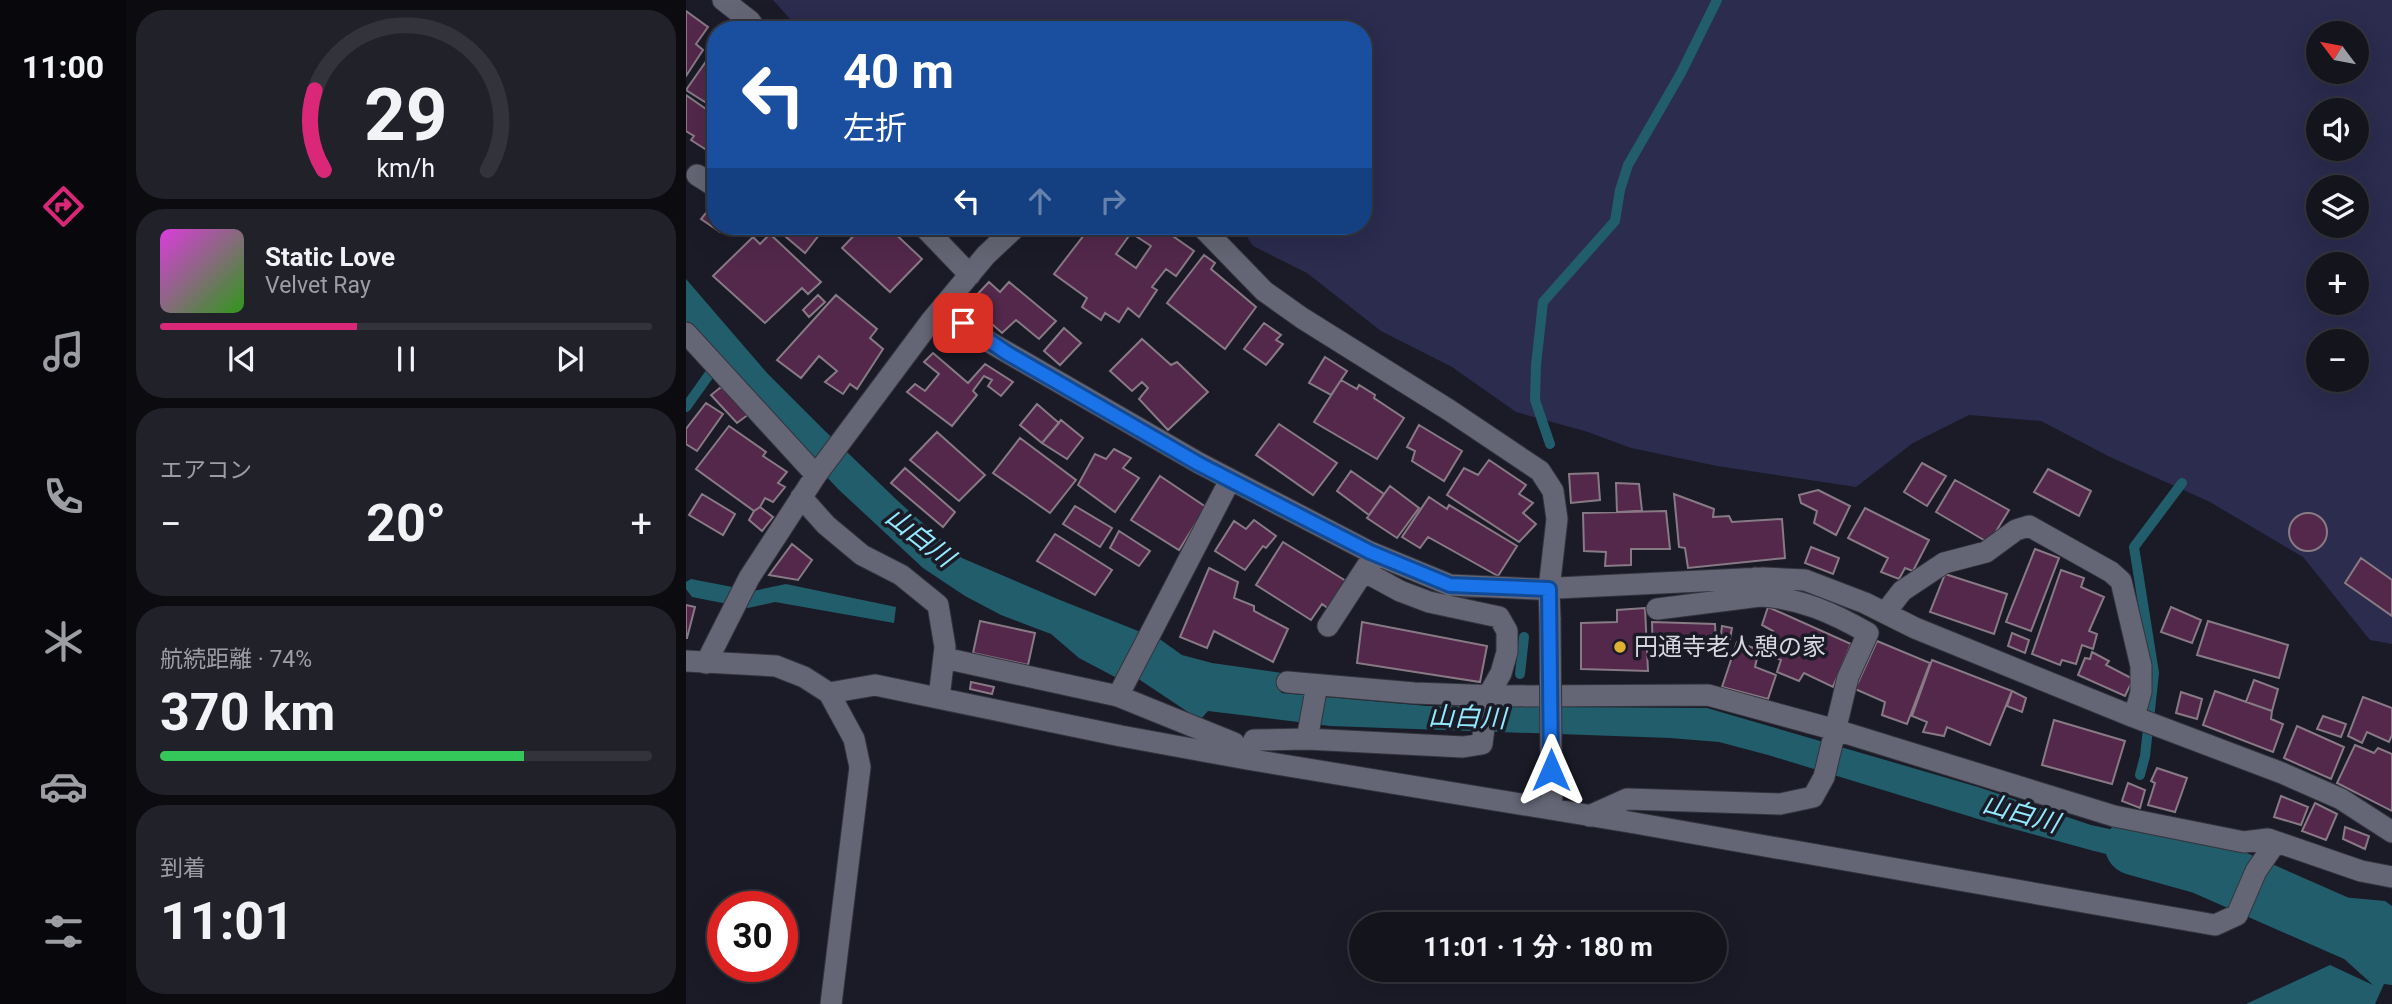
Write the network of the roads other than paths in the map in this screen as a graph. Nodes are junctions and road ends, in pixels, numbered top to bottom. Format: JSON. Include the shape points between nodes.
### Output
{"nodes":[{"id":1,"x":723,"y":0,"type":"edge"},
{"id":2,"x":750,"y":21,"type":"edge"},
{"id":3,"x":697,"y":175,"type":"dead end"},
{"id":4,"x":707,"y":181,"type":"edge"},
{"id":5,"x":932,"y":235,"type":"edge"},
{"id":6,"x":1008,"y":235,"type":"edge"},
{"id":7,"x":1210,"y":235,"type":"edge"},
{"id":8,"x":970,"y":275,"type":"junction"},
{"id":9,"x":942,"y":308,"type":"junction"},
{"id":10,"x":686,"y":333,"type":"edge"},
{"id":11,"x":817,"y":473,"type":"junction"},
{"id":12,"x":1230,"y":480,"type":"junction"},
{"id":13,"x":801,"y":497,"type":"junction"},
{"id":14,"x":1370,"y":563,"type":"junction"},
{"id":15,"x":1757,"y":587,"type":"junction"},
{"id":16,"x":1549,"y":589,"type":"junction"},
{"id":17,"x":1657,"y":609,"type":"dead end"},
{"id":18,"x":1885,"y":613,"type":"junction"},
{"id":19,"x":1328,"y":626,"type":"dead end"},
{"id":20,"x":944,"y":658,"type":"junction"},
{"id":21,"x":696,"y":662,"type":"edge"},
{"id":22,"x":1287,"y":682,"type":"dead end"},
{"id":23,"x":1317,"y":685,"type":"junction"},
{"id":24,"x":1122,"y":689,"type":"junction"},
{"id":25,"x":1488,"y":696,"type":"junction"},
{"id":26,"x":939,"y":698,"type":"junction"},
{"id":27,"x":834,"y":702,"type":"junction"},
{"id":28,"x":2134,"y":717,"type":"junction"},
{"id":29,"x":1835,"y":735,"type":"junction"},
{"id":30,"x":1307,"y":739,"type":"junction"},
{"id":31,"x":1247,"y":759,"type":"junction"},
{"id":32,"x":1552,"y":809,"type":"junction"},
{"id":33,"x":1590,"y":816,"type":"junction"},
{"id":34,"x":2392,"y":832,"type":"edge"},
{"id":35,"x":2276,"y":842,"type":"junction"},
{"id":36,"x":2392,"y":877,"type":"edge"},
{"id":37,"x":831,"y":1004,"type":"edge"}],
"edges":[{"from":1,"to":2,"type":"street"},
{"from":3,"to":4,"type":"street"},
{"from":5,"to":8,"type":"street"},
{"from":6,"to":8,"type":"street"},
{"from":7,"to":16,"type":"street","via":[[1274,298],[1541,471],[1553,491],[1557,519]]},
{"from":8,"to":9,"type":"street"},
{"from":9,"to":11,"type":"street"},
{"from":9,"to":12,"type":"street","via":[[996,346]]},
{"from":10,"to":11,"type":"street"},
{"from":11,"to":13,"type":"street"},
{"from":12,"to":14,"type":"street"},
{"from":12,"to":24,"type":"street"},
{"from":13,"to":20,"type":"street","via":[[862,555],[901,575],[938,605]]},
{"from":13,"to":21,"type":"street"},
{"from":14,"to":16,"type":"street","via":[[1450,585]]},
{"from":14,"to":19,"type":"street"},
{"from":14,"to":25,"type":"street","via":[[1400,591],[1499,617],[1507,631],[1507,652]]},
{"from":15,"to":16,"type":"street"},
{"from":15,"to":17,"type":"street"},
{"from":15,"to":18,"type":"street","via":[[1805,580]]},
{"from":15,"to":29,"type":"street","via":[[1815,606],[1868,633],[1848,677]]},
{"from":16,"to":32,"type":"street","bridge":true},
{"from":18,"to":28,"type":"street"},
{"from":18,"to":28,"type":"street","via":[[1902,591],[1924,575],[1944,563],[1986,552],[2029,526],[2121,581],[2141,666],[2141,692]]},
{"from":20,"to":24,"type":"street"},
{"from":20,"to":26,"type":"street"},
{"from":21,"to":27,"type":"street","via":[[776,666],[804,677]]},
{"from":22,"to":23,"type":"street"},
{"from":23,"to":25,"type":"street"},
{"from":23,"to":30,"type":"street"},
{"from":24,"to":31,"type":"street","via":[[1234,743]]},
{"from":25,"to":29,"type":"street","via":[[1708,695]]},
{"from":25,"to":30,"type":"street","via":[[1482,744],[1464,747]]},
{"from":26,"to":27,"type":"street","via":[[875,685]]},
{"from":26,"to":31,"type":"street"},
{"from":27,"to":37,"type":"street","via":[[854,739],[860,767]]},
{"from":28,"to":34,"type":"street","via":[[2341,799]]},
{"from":29,"to":33,"type":"street","via":[[1814,797],[1780,804],[1627,799]]},
{"from":29,"to":35,"type":"street","via":[[2114,816],[2244,842]]},
{"from":30,"to":31,"type":"street","via":[[1254,740]]},
{"from":31,"to":32,"type":"street"},
{"from":32,"to":33,"type":"street"},
{"from":33,"to":35,"type":"street","via":[[2215,925],[2237,915],[2256,871]]},
{"from":35,"to":36,"type":"street"}]}
